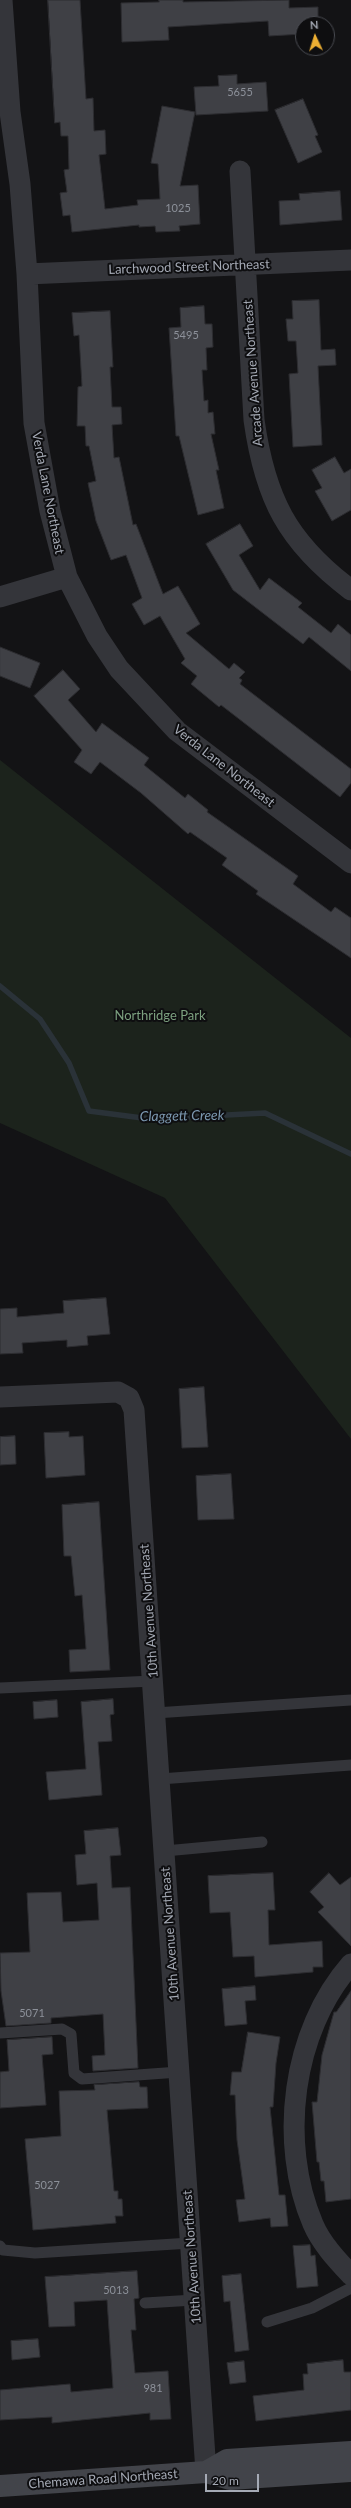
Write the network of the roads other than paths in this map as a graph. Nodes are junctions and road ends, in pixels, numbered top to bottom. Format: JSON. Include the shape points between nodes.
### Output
{"nodes":[{"id":1,"x":2,"y":0,"type":"edge"},
{"id":2,"x":240,"y":171,"type":"dead end"},
{"id":3,"x":351,"y":260,"type":"edge"},
{"id":4,"x":246,"y":265,"type":"junction"},
{"id":5,"x":27,"y":274,"type":"junction"},
{"id":6,"x":67,"y":577,"type":"junction"},
{"id":7,"x":351,"y":590,"type":"edge"},
{"id":8,"x":0,"y":597,"type":"edge"},
{"id":9,"x":351,"y":863,"type":"edge"},
{"id":10,"x":0,"y":1398,"type":"edge"},
{"id":11,"x":153,"y":1681,"type":"junction"},
{"id":12,"x":0,"y":1688,"type":"edge"},
{"id":13,"x":351,"y":1700,"type":"edge"},
{"id":14,"x":155,"y":1713,"type":"junction"},
{"id":15,"x":351,"y":1765,"type":"edge"},
{"id":16,"x":160,"y":1779,"type":"junction"},
{"id":17,"x":262,"y":1842,"type":"dead end"},
{"id":18,"x":165,"y":1850,"type":"junction"},
{"id":19,"x":351,"y":1964,"type":"edge"},
{"id":20,"x":0,"y":2033,"type":"edge"},
{"id":21,"x":179,"y":2072,"type":"junction"},
{"id":22,"x":190,"y":2243,"type":"junction"},
{"id":23,"x":0,"y":2246,"type":"edge"},
{"id":24,"x":351,"y":2275,"type":"edge"},
{"id":25,"x":351,"y":2288,"type":"edge"},
{"id":26,"x":194,"y":2300,"type":"junction"},
{"id":27,"x":145,"y":2303,"type":"dead end"},
{"id":28,"x":267,"y":2322,"type":"dead end"},
{"id":29,"x":351,"y":2452,"type":"edge"},
{"id":30,"x":351,"y":2471,"type":"edge"},
{"id":31,"x":206,"y":2472,"type":"junction"},
{"id":32,"x":0,"y":2486,"type":"edge"}],
"edges":[{"from":1,"to":5,"type":"street","name":"Verda Lane Northeast","via":[[10,112],[20,184]]},
{"from":2,"to":4,"type":"street","name":"Arcade Avenue Northeast"},
{"from":3,"to":4,"type":"street","name":"Larchwood Street Northeast"},
{"from":4,"to":5,"type":"street","name":"Larchwood Street Northeast"},
{"from":4,"to":7,"type":"street","name":"Arcade Avenue Northeast","via":[[254,420],[260,456],[272,497],[286,525],[307,550],[332,576]]},
{"from":5,"to":6,"type":"street","name":"Verda Lane Northeast","via":[[34,423],[50,511]]},
{"from":6,"to":8,"type":"street"},
{"from":6,"to":9,"type":"street","name":"Verda Lane Northeast","via":[[97,636],[119,669],[177,731]]},
{"from":10,"to":11,"type":"street","name":"10th Avenue Northeast","via":[[104,1391],[118,1392],[129,1398],[136,1423]]},
{"from":11,"to":12,"type":"lane"},
{"from":11,"to":14,"type":"street","name":"10th Avenue Northeast"},
{"from":13,"to":14,"type":"lane"},
{"from":14,"to":16,"type":"street","name":"10th Avenue Northeast"},
{"from":15,"to":16,"type":"lane"},
{"from":16,"to":18,"type":"street","name":"10th Avenue Northeast"},
{"from":17,"to":18,"type":"lane"},
{"from":18,"to":21,"type":"street","name":"10th Avenue Northeast"},
{"from":19,"to":24,"type":"street","via":[[332,1989],[311,2030],[299,2071],[294,2117],[298,2162],[313,2225],[322,2241]]},
{"from":20,"to":21,"type":"lane","via":[[62,2029],[71,2034],[74,2072],[82,2079]]},
{"from":21,"to":22,"type":"street","name":"10th Avenue Northeast"},
{"from":22,"to":23,"type":"lane","via":[[35,2253],[3,2250]]},
{"from":22,"to":26,"type":"street","name":"10th Avenue Northeast"},
{"from":25,"to":28,"type":"lane","via":[[312,2308]]},
{"from":26,"to":27,"type":"lane"},
{"from":26,"to":31,"type":"street","name":"10th Avenue Northeast"},
{"from":29,"to":31,"type":"main road","name":"Chemawa Road Northeast","via":[[227,2460]]},
{"from":30,"to":31,"type":"main road","name":"Chemawa Road Northeast","via":[[230,2478]]},
{"from":31,"to":32,"type":"main road","name":"Chemawa Road Northeast"}]}
